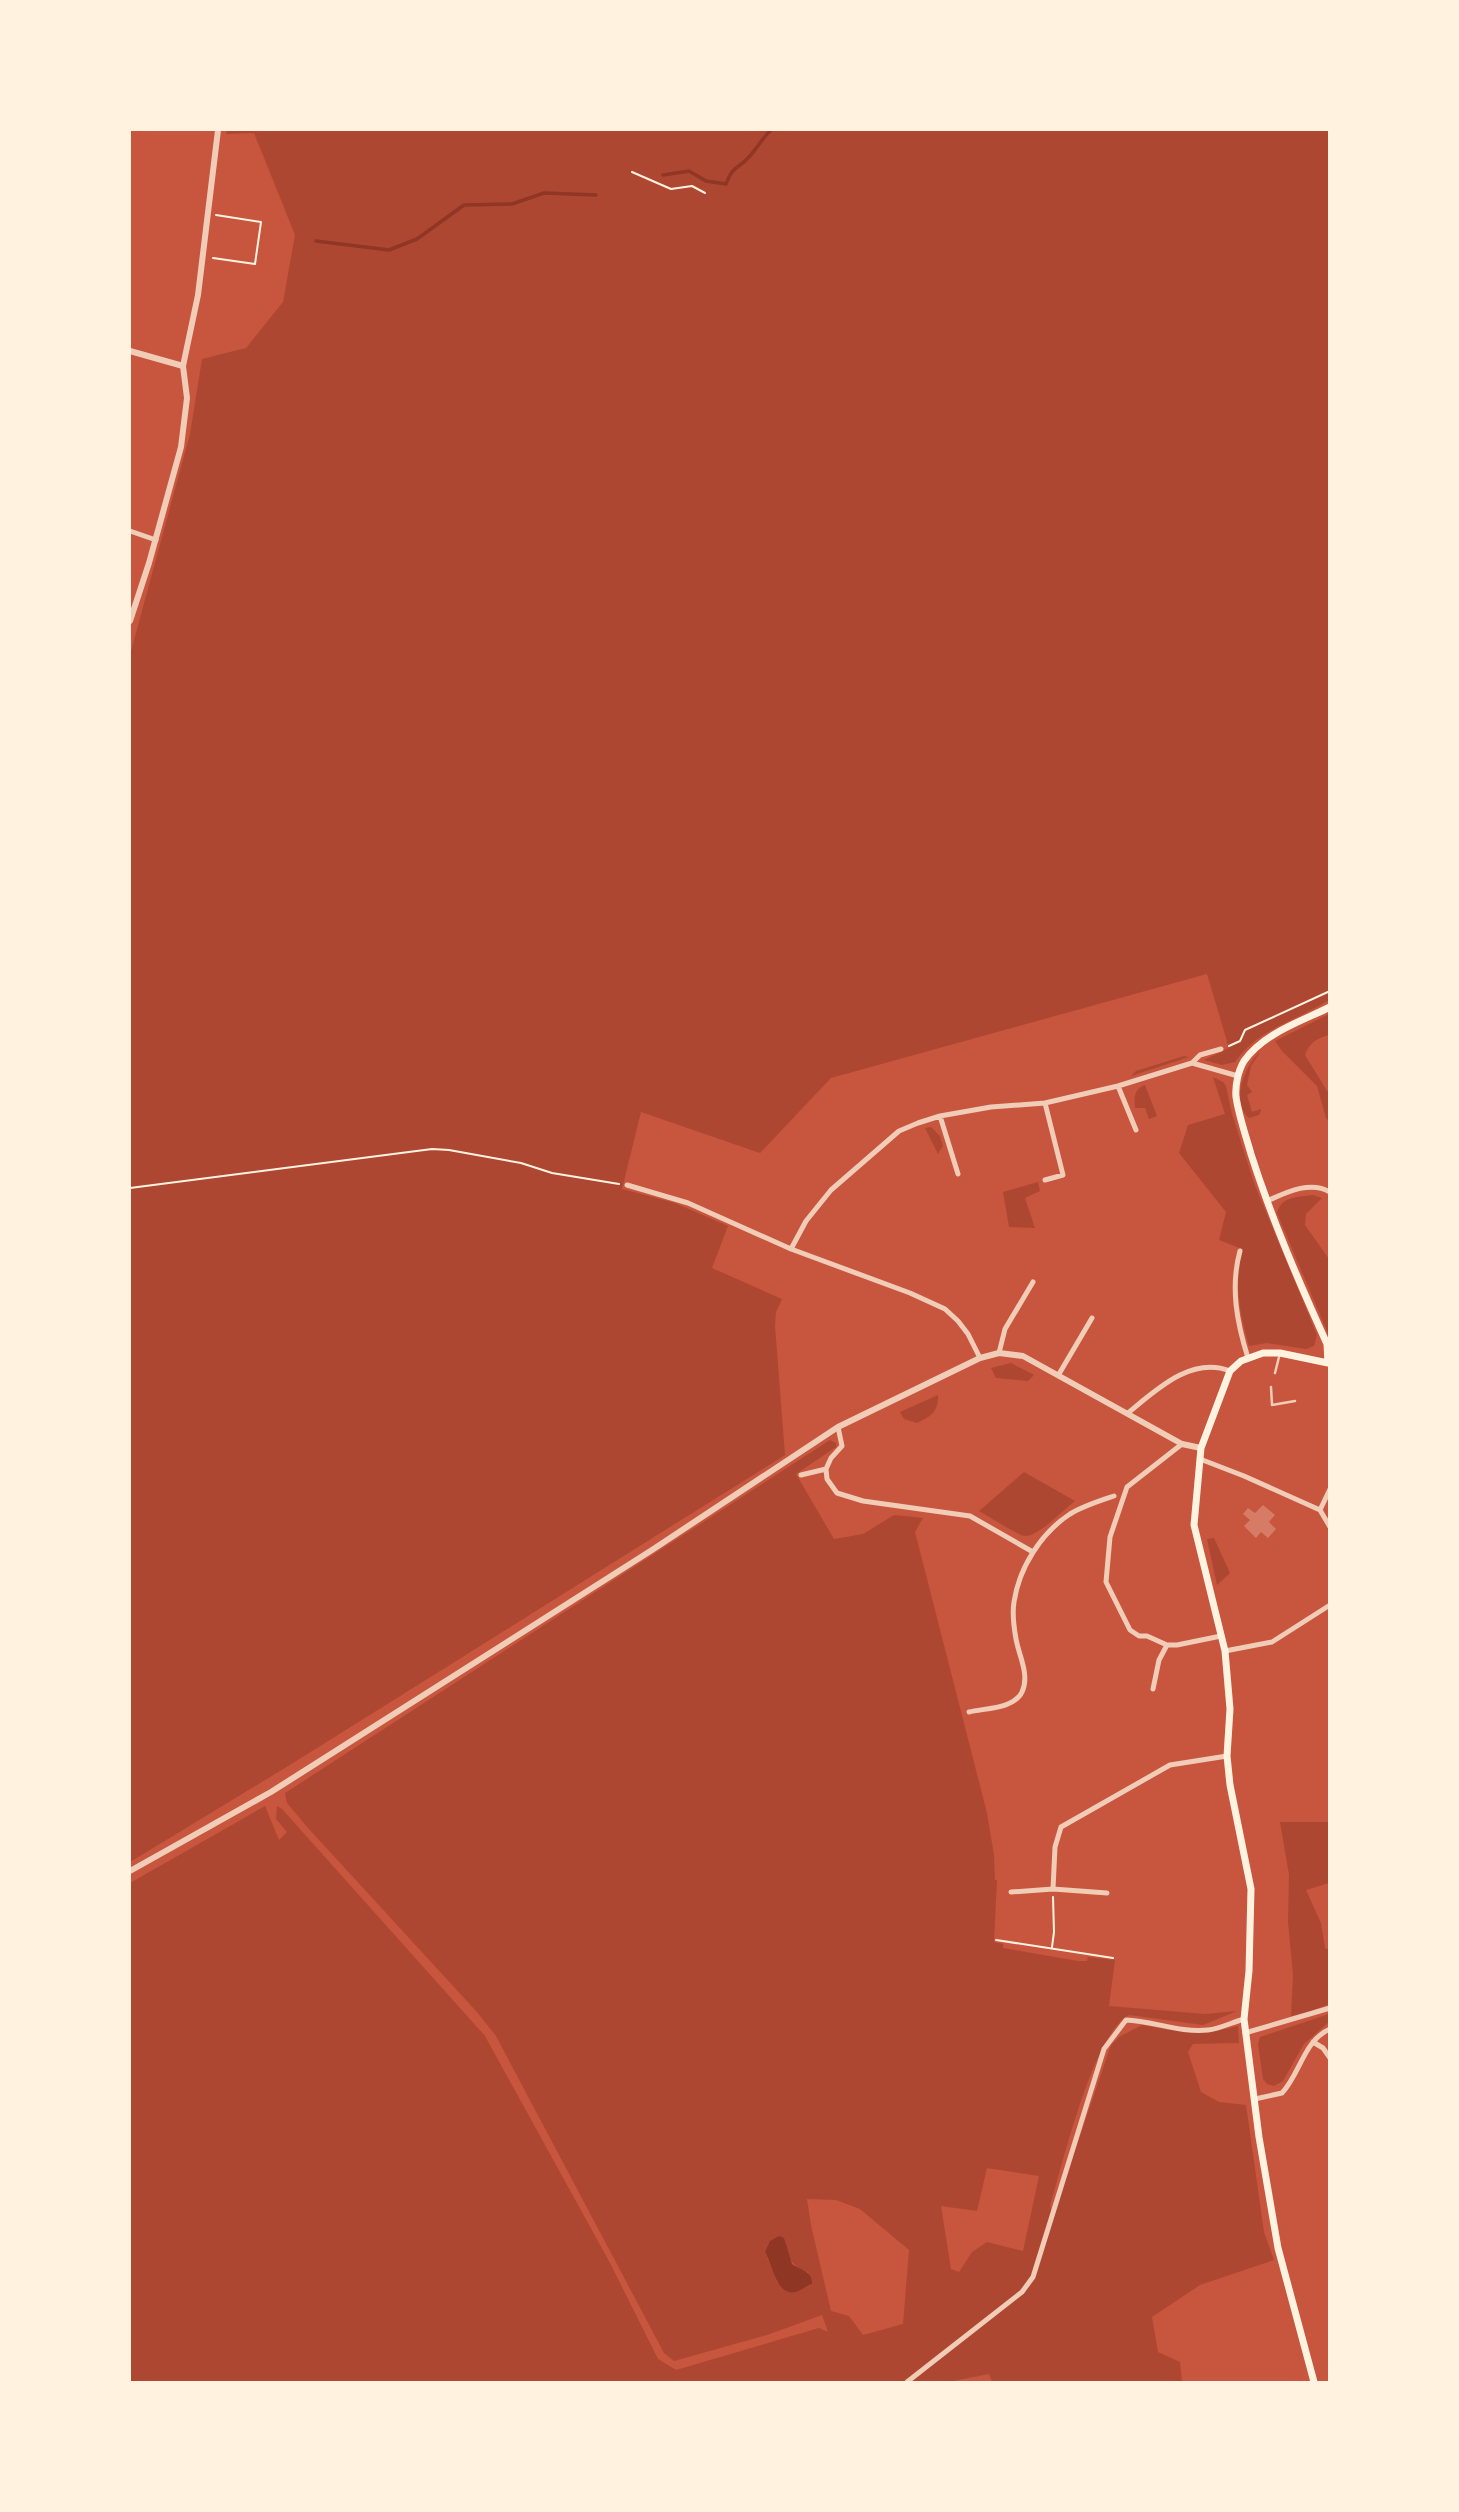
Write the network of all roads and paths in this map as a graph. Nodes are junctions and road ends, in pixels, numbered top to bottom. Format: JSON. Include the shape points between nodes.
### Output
{"nodes":[{"id":1,"x":218,"y":130,"type":"edge"},
{"id":2,"x":632,"y":172,"type":"dead end"},
{"id":3,"x":705,"y":193,"type":"dead end"},
{"id":4,"x":208,"y":214,"type":"junction"},
{"id":5,"x":202,"y":256,"type":"junction"},
{"id":6,"x":130,"y":351,"type":"edge"},
{"id":7,"x":183,"y":366,"type":"junction"},
{"id":8,"x":130,"y":531,"type":"edge"},
{"id":9,"x":156,"y":540,"type":"junction"},
{"id":10,"x":130,"y":621,"type":"edge"},
{"id":11,"x":1329,"y":991,"type":"edge"},
{"id":12,"x":1329,"y":1007,"type":"edge"},
{"id":13,"x":1221,"y":1049,"type":"joint"},
{"id":14,"x":1192,"y":1063,"type":"junction"},
{"id":15,"x":1238,"y":1076,"type":"junction"},
{"id":16,"x":1118,"y":1086,"type":"junction"},
{"id":17,"x":1045,"y":1103,"type":"junction"},
{"id":18,"x":940,"y":1115,"type":"junction"},
{"id":19,"x":1136,"y":1130,"type":"dead end"},
{"id":20,"x":958,"y":1174,"type":"dead end"},
{"id":21,"x":1045,"y":1180,"type":"dead end"},
{"id":22,"x":627,"y":1185,"type":"joint"},
{"id":23,"x":130,"y":1188,"type":"edge"},
{"id":24,"x":1329,"y":1192,"type":"edge"},
{"id":25,"x":1267,"y":1201,"type":"junction"},
{"id":26,"x":791,"y":1248,"type":"junction"},
{"id":27,"x":1240,"y":1251,"type":"dead end"},
{"id":28,"x":1033,"y":1282,"type":"dead end"},
{"id":29,"x":1091,"y":1318,"type":"dead end"},
{"id":30,"x":999,"y":1353,"type":"junction"},
{"id":31,"x":1280,"y":1353,"type":"junction"},
{"id":32,"x":980,"y":1358,"type":"junction"},
{"id":33,"x":1248,"y":1358,"type":"junction"},
{"id":34,"x":1329,"y":1364,"type":"edge"},
{"id":35,"x":1230,"y":1371,"type":"junction"},
{"id":36,"x":1275,"y":1373,"type":"dead end"},
{"id":37,"x":1059,"y":1374,"type":"junction"},
{"id":38,"x":1270,"y":1387,"type":"dead end"},
{"id":39,"x":1295,"y":1401,"type":"dead end"},
{"id":40,"x":1128,"y":1413,"type":"junction"},
{"id":41,"x":838,"y":1427,"type":"junction"},
{"id":42,"x":1182,"y":1444,"type":"junction"},
{"id":43,"x":1201,"y":1448,"type":"junction"},
{"id":44,"x":1200,"y":1459,"type":"junction"},
{"id":45,"x":826,"y":1469,"type":"junction"},
{"id":46,"x":802,"y":1475,"type":"dead end"},
{"id":47,"x":1329,"y":1489,"type":"edge"},
{"id":48,"x":1114,"y":1496,"type":"dead end"},
{"id":49,"x":1091,"y":1504,"type":"junction"},
{"id":50,"x":1320,"y":1510,"type":"junction"},
{"id":51,"x":1095,"y":1514,"type":"dead end"},
{"id":52,"x":1329,"y":1527,"type":"edge"},
{"id":53,"x":1033,"y":1552,"type":"junction"},
{"id":54,"x":1329,"y":1605,"type":"edge"},
{"id":55,"x":1221,"y":1636,"type":"junction"},
{"id":56,"x":1167,"y":1645,"type":"junction"},
{"id":57,"x":1225,"y":1651,"type":"junction"},
{"id":58,"x":1153,"y":1689,"type":"dead end"},
{"id":59,"x":978,"y":1710,"type":"junction"},
{"id":60,"x":969,"y":1712,"type":"dead end"},
{"id":61,"x":980,"y":1719,"type":"dead end"},
{"id":62,"x":1227,"y":1756,"type":"junction"},
{"id":63,"x":130,"y":1871,"type":"edge"},
{"id":64,"x":1053,"y":1889,"type":"junction"},
{"id":65,"x":1011,"y":1892,"type":"dead end"},
{"id":66,"x":1107,"y":1893,"type":"dead end"},
{"id":67,"x":996,"y":1940,"type":"dead end"},
{"id":68,"x":1051,"y":1949,"type":"junction"},
{"id":69,"x":1113,"y":1958,"type":"dead end"},
{"id":70,"x":1329,"y":2008,"type":"edge"},
{"id":71,"x":1244,"y":2019,"type":"junction"},
{"id":72,"x":1329,"y":2029,"type":"edge"},
{"id":73,"x":1245,"y":2033,"type":"junction"},
{"id":74,"x":1313,"y":2042,"type":"junction"},
{"id":75,"x":1329,"y":2058,"type":"edge"},
{"id":76,"x":1255,"y":2099,"type":"junction"},
{"id":77,"x":907,"y":2382,"type":"edge"},
{"id":78,"x":1314,"y":2382,"type":"edge"}],
"edges":[{"from":1,"to":4,"type":"street"},
{"from":2,"to":3,"type":"path","via":[[671,189],[692,186]]},
{"from":4,"to":5,"type":"street"},
{"from":4,"to":5,"type":"path","via":[[261,222],[257,253],[255,264]]},
{"from":5,"to":7,"type":"street"},
{"from":6,"to":7,"type":"street"},
{"from":7,"to":9,"type":"street","via":[[187,398],[181,447]]},
{"from":8,"to":9,"type":"street"},
{"from":9,"to":10,"type":"street"},
{"from":11,"to":13,"type":"path","via":[[1245,1030],[1240,1041]]},
{"from":12,"to":15,"type":"main road","via":[[1267,1038],[1244,1061]]},
{"from":13,"to":14,"type":"street","via":[[1200,1055]]},
{"from":14,"to":15,"type":"street"},
{"from":14,"to":16,"type":"street"},
{"from":15,"to":25,"type":"main road","via":[[1236,1095],[1242,1124]]},
{"from":16,"to":17,"type":"street"},
{"from":16,"to":19,"type":"street"},
{"from":17,"to":18,"type":"street"},
{"from":17,"to":21,"type":"street","via":[[1063,1175]]},
{"from":18,"to":20,"type":"street"},
{"from":18,"to":26,"type":"street","via":[[899,1131],[831,1190]]},
{"from":22,"to":23,"type":"path","via":[[432,1149]]},
{"from":22,"to":26,"type":"street","via":[[688,1203]]},
{"from":24,"to":25,"type":"street","via":[[1300,1188]]},
{"from":25,"to":34,"type":"main road","via":[[1327,1344]]},
{"from":26,"to":32,"type":"street","via":[[945,1309],[968,1334]]},
{"from":27,"to":33,"type":"street","via":[[1235,1304]]},
{"from":28,"to":30,"type":"street","via":[[1005,1329]]},
{"from":29,"to":37,"type":"street"},
{"from":30,"to":32,"type":"street"},
{"from":30,"to":37,"type":"street","via":[[1023,1356]]},
{"from":31,"to":33,"type":"main road"},
{"from":31,"to":34,"type":"main road"},
{"from":31,"to":36,"type":"lane"},
{"from":32,"to":41,"type":"street"},
{"from":33,"to":35,"type":"main road"},
{"from":35,"to":40,"type":"street","via":[[1205,1367],[1183,1374]]},
{"from":35,"to":43,"type":"main road"},
{"from":37,"to":40,"type":"street"},
{"from":38,"to":39,"type":"lane","via":[[1272,1405]]},
{"from":40,"to":42,"type":"street"},
{"from":41,"to":45,"type":"street","via":[[842,1446]]},
{"from":41,"to":63,"type":"street","via":[[271,1792]]},
{"from":42,"to":43,"type":"street"},
{"from":42,"to":56,"type":"street","via":[[1127,1487],[1110,1537],[1106,1582],[1130,1630]]},
{"from":43,"to":44,"type":"main road"},
{"from":44,"to":50,"type":"street"},
{"from":44,"to":55,"type":"main road","via":[[1194,1525]]},
{"from":45,"to":46,"type":"street"},
{"from":45,"to":53,"type":"street","via":[[830,1486],[848,1498],[970,1516]]},
{"from":47,"to":50,"type":"street"},
{"from":48,"to":49,"type":"street"},
{"from":49,"to":51,"type":"street"},
{"from":49,"to":53,"type":"street","via":[[1059,1522]]},
{"from":50,"to":52,"type":"street"},
{"from":53,"to":59,"type":"street","via":[[1013,1605],[1025,1671],[1022,1692],[1014,1701]]},
{"from":54,"to":57,"type":"street","via":[[1272,1642]]},
{"from":55,"to":56,"type":"street"},
{"from":55,"to":57,"type":"main road"},
{"from":56,"to":58,"type":"street"},
{"from":57,"to":62,"type":"main road","via":[[1230,1709]]},
{"from":59,"to":60,"type":"street"},
{"from":59,"to":61,"type":"street"},
{"from":62,"to":64,"type":"street","via":[[1170,1765],[1061,1827]]},
{"from":62,"to":71,"type":"main road","via":[[1251,1889]]},
{"from":64,"to":65,"type":"street"},
{"from":64,"to":66,"type":"street"},
{"from":64,"to":68,"type":"path"},
{"from":67,"to":68,"type":"path"},
{"from":68,"to":69,"type":"path"},
{"from":70,"to":73,"type":"street"},
{"from":71,"to":73,"type":"main road"},
{"from":71,"to":77,"type":"street","via":[[1209,2030],[1126,2020],[1104,2049],[1034,2277],[1022,2292]]},
{"from":72,"to":74,"type":"street"},
{"from":73,"to":76,"type":"main road"},
{"from":74,"to":75,"type":"street"},
{"from":74,"to":76,"type":"street","via":[[1282,2094]]},
{"from":76,"to":78,"type":"main road","via":[[1278,2248]]}]}
